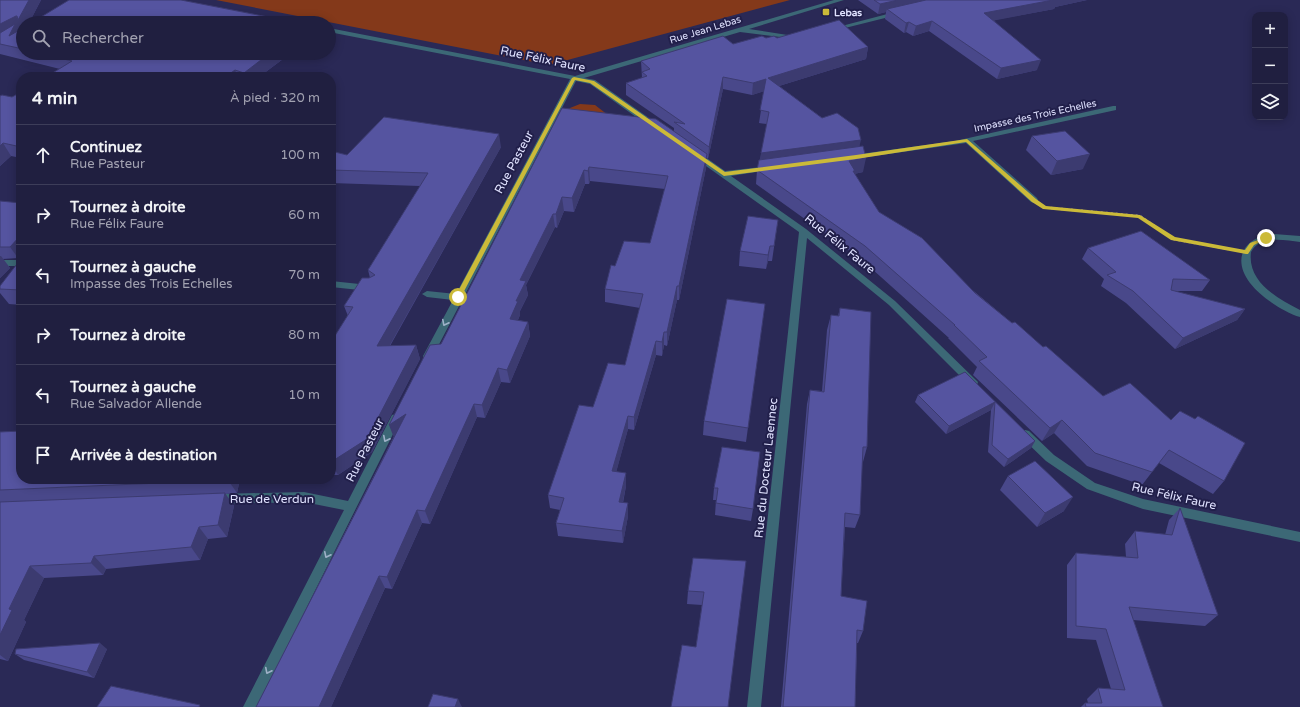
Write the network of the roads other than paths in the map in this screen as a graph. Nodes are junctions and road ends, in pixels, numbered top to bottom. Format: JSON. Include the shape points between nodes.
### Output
{"nodes":[{"id":1,"x":841,"y":0,"type":"edge"},
{"id":2,"x":905,"y":12,"type":"edge"},
{"id":3,"x":738,"y":30,"type":"junction"},
{"id":4,"x":336,"y":31,"type":"edge"},
{"id":5,"x":827,"y":31,"type":"edge"},
{"id":6,"x":799,"y":39,"type":"edge"},
{"id":7,"x":574,"y":78,"type":"junction"},
{"id":8,"x":1113,"y":108,"type":"dead end"},
{"id":9,"x":659,"y":129,"type":"edge"},
{"id":10,"x":967,"y":140,"type":"junction"},
{"id":11,"x":685,"y":147,"type":"edge"},
{"id":12,"x":848,"y":158,"type":"edge"},
{"id":13,"x":778,"y":167,"type":"edge"},
{"id":14,"x":724,"y":174,"type":"junction"},
{"id":15,"x":1034,"y":200,"type":"road end"},
{"id":16,"x":804,"y":231,"type":"junction"},
{"id":17,"x":1300,"y":239,"type":"edge"},
{"id":18,"x":0,"y":263,"type":"edge"},
{"id":19,"x":16,"y":263,"type":"edge"},
{"id":20,"x":336,"y":284,"type":"edge"},
{"id":21,"x":373,"y":288,"type":"edge"},
{"id":22,"x":427,"y":294,"type":"dead end"},
{"id":23,"x":458,"y":297,"type":"junction"},
{"id":24,"x":1300,"y":314,"type":"edge"},
{"id":25,"x":424,"y":364,"type":"edge"},
{"id":26,"x":982,"y":392,"type":"edge"},
{"id":27,"x":402,"y":406,"type":"edge"},
{"id":28,"x":1016,"y":425,"type":"edge"},
{"id":29,"x":203,"y":500,"type":"edge"},
{"id":30,"x":351,"y":506,"type":"junction"},
{"id":31,"x":1300,"y":537,"type":"edge"},
{"id":32,"x":250,"y":707,"type":"edge"},
{"id":33,"x":754,"y":707,"type":"edge"}],
"edges":[{"from":1,"to":3,"type":"street","name":"Rue Jean Lebas"},
{"from":2,"to":5,"type":"street"},
{"from":3,"to":6,"type":"street"},
{"from":3,"to":7,"type":"street","name":"Rue Jean Lebas"},
{"from":4,"to":7,"type":"street","name":"Rue Félix Faure"},
{"from":7,"to":9,"type":"street","name":"Rue Félix Faure","via":[[592,82]]},
{"from":7,"to":23,"type":"street","name":"Rue Pasteur"},
{"from":8,"to":10,"type":"street","name":"Impasse des Trois Echelles"},
{"from":10,"to":12,"type":"street","name":"Impasse des Trois Echelles"},
{"from":10,"to":15,"type":"street"},
{"from":11,"to":14,"type":"street","name":"Rue Félix Faure"},
{"from":13,"to":14,"type":"street"},
{"from":14,"to":16,"type":"street","name":"Rue Félix Faure"},
{"from":16,"to":26,"type":"street","name":"Rue Félix Faure","via":[[892,303]]},
{"from":16,"to":33,"type":"street","name":"Rue du Docteur Laennec"},
{"from":17,"to":24,"type":"street","via":[[1266,238],[1252,244],[1246,252],[1249,275],[1264,291]]},
{"from":18,"to":19,"type":"street"},
{"from":20,"to":21,"type":"street"},
{"from":22,"to":23,"type":"street"},
{"from":23,"to":25,"type":"street","name":"Rue Pasteur","one_way":true},
{"from":27,"to":30,"type":"street","name":"Rue Pasteur","one_way":true},
{"from":28,"to":31,"type":"street","name":"Rue Félix Faure","via":[[1050,458],[1091,486],[1143,504]]},
{"from":29,"to":30,"type":"street","name":"Rue de Verdun","via":[[304,497]]},
{"from":30,"to":32,"type":"street","name":"Rue Pasteur","one_way":true}]}
